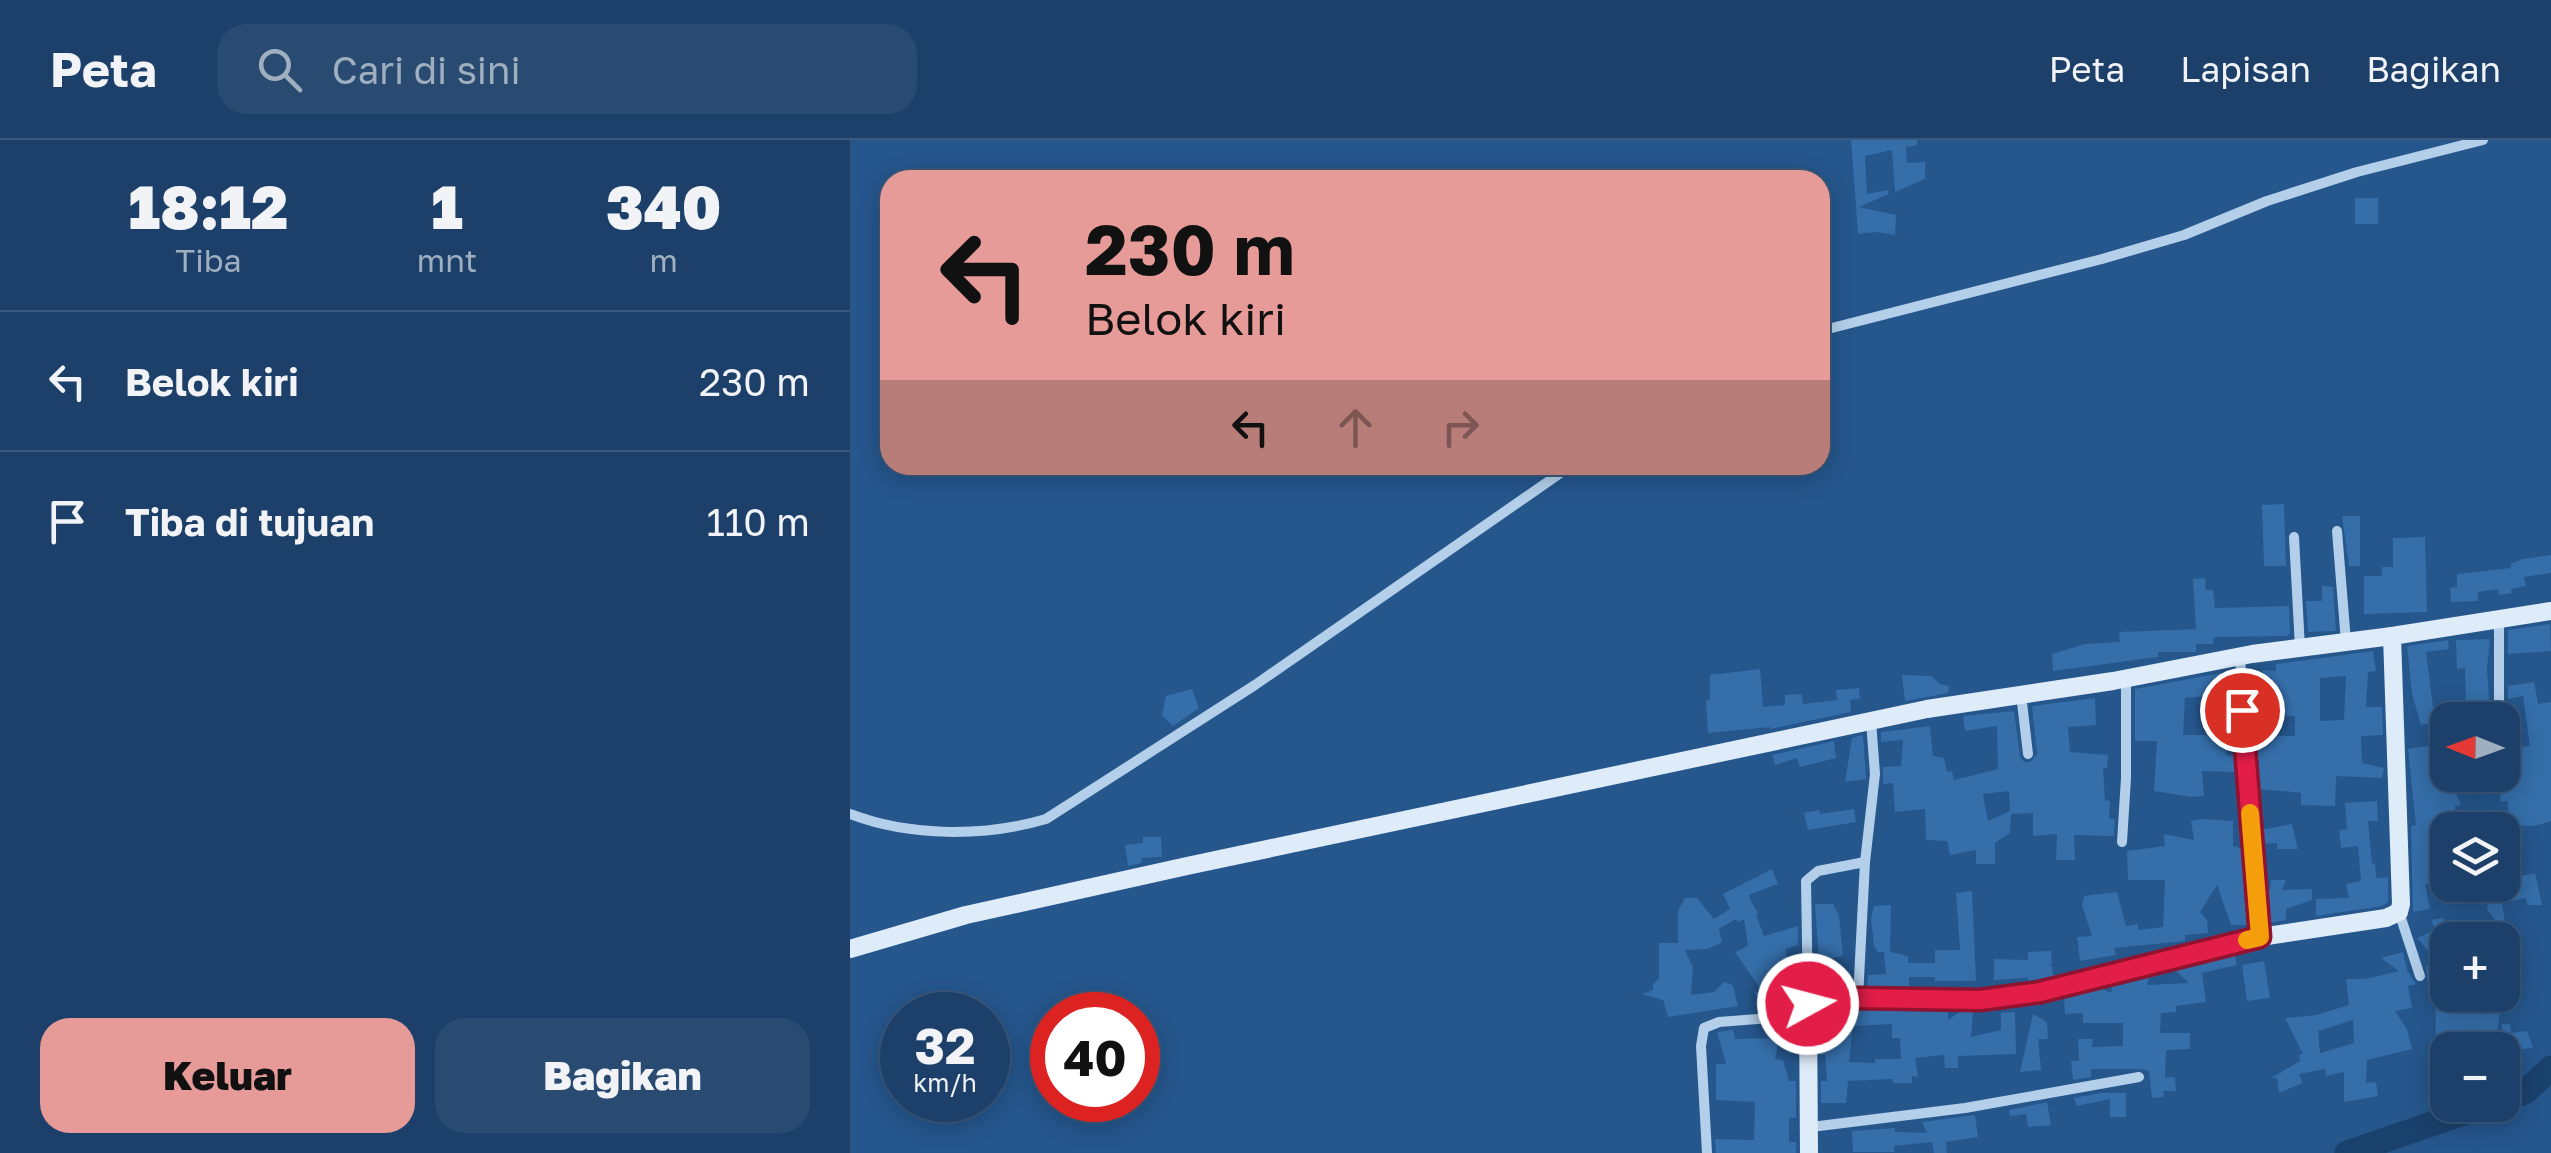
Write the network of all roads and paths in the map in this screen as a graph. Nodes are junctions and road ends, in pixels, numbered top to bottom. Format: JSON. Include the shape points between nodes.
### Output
{"nodes":[{"id":1,"x":2483,"y":140,"type":"edge"},
{"id":2,"x":1830,"y":328,"type":"edge"},
{"id":3,"x":1557,"y":475,"type":"edge"},
{"id":4,"x":2337,"y":531,"type":"dead end"},
{"id":5,"x":2294,"y":536,"type":"dead end"},
{"id":6,"x":2551,"y":612,"type":"edge"},
{"id":7,"x":2499,"y":621,"type":"junction"},
{"id":8,"x":2392,"y":636,"type":"junction"},
{"id":9,"x":2346,"y":642,"type":"junction"},
{"id":10,"x":2300,"y":648,"type":"junction"},
{"id":11,"x":2240,"y":656,"type":"junction"},
{"id":12,"x":2126,"y":678,"type":"junction"},
{"id":13,"x":2020,"y":694,"type":"junction"},
{"id":14,"x":2499,"y":702,"type":"edge"},
{"id":15,"x":1871,"y":720,"type":"junction"},
{"id":16,"x":2028,"y":754,"type":"dead end"},
{"id":17,"x":850,"y":814,"type":"edge"},
{"id":18,"x":2122,"y":842,"type":"dead end"},
{"id":19,"x":1865,"y":862,"type":"junction"},
{"id":20,"x":2398,"y":912,"type":"junction"},
{"id":21,"x":2260,"y":937,"type":"junction"},
{"id":22,"x":850,"y":949,"type":"edge"},
{"id":23,"x":2420,"y":976,"type":"dead end"},
{"id":24,"x":1858,"y":998,"type":"junction"},
{"id":25,"x":1809,"y":1010,"type":"junction"},
{"id":26,"x":2139,"y":1077,"type":"dead end"},
{"id":27,"x":1811,"y":1127,"type":"junction"},
{"id":28,"x":1707,"y":1153,"type":"edge"},
{"id":29,"x":1809,"y":1153,"type":"edge"}],
"edges":[{"from":1,"to":2,"type":"street","via":[[2358,172],[2102,259]]},
{"from":3,"to":17,"type":"street","via":[[1046,820],[958,831]]},
{"from":4,"to":9,"type":"street"},
{"from":5,"to":10,"type":"street"},
{"from":6,"to":7,"type":"street"},
{"from":7,"to":8,"type":"street"},
{"from":7,"to":14,"type":"street"},
{"from":8,"to":9,"type":"street"},
{"from":8,"to":20,"type":"street"},
{"from":9,"to":10,"type":"street"},
{"from":10,"to":11,"type":"street"},
{"from":11,"to":12,"type":"street"},
{"from":11,"to":21,"type":"street"},
{"from":12,"to":13,"type":"street"},
{"from":12,"to":18,"type":"street"},
{"from":13,"to":15,"type":"street"},
{"from":13,"to":16,"type":"street"},
{"from":15,"to":19,"type":"street","via":[[1875,774]]},
{"from":15,"to":22,"type":"street","via":[[966,915]]},
{"from":19,"to":24,"type":"street"},
{"from":19,"to":25,"type":"street","via":[[1818,871],[1806,881]]},
{"from":20,"to":21,"type":"street"},
{"from":20,"to":23,"type":"street"},
{"from":21,"to":24,"type":"street","via":[[2040,992],[1980,1000]]},
{"from":24,"to":25,"type":"street"},
{"from":25,"to":27,"type":"street"},
{"from":25,"to":28,"type":"street","via":[[1704,1028]]},
{"from":26,"to":27,"type":"street"},
{"from":27,"to":29,"type":"street"}]}
